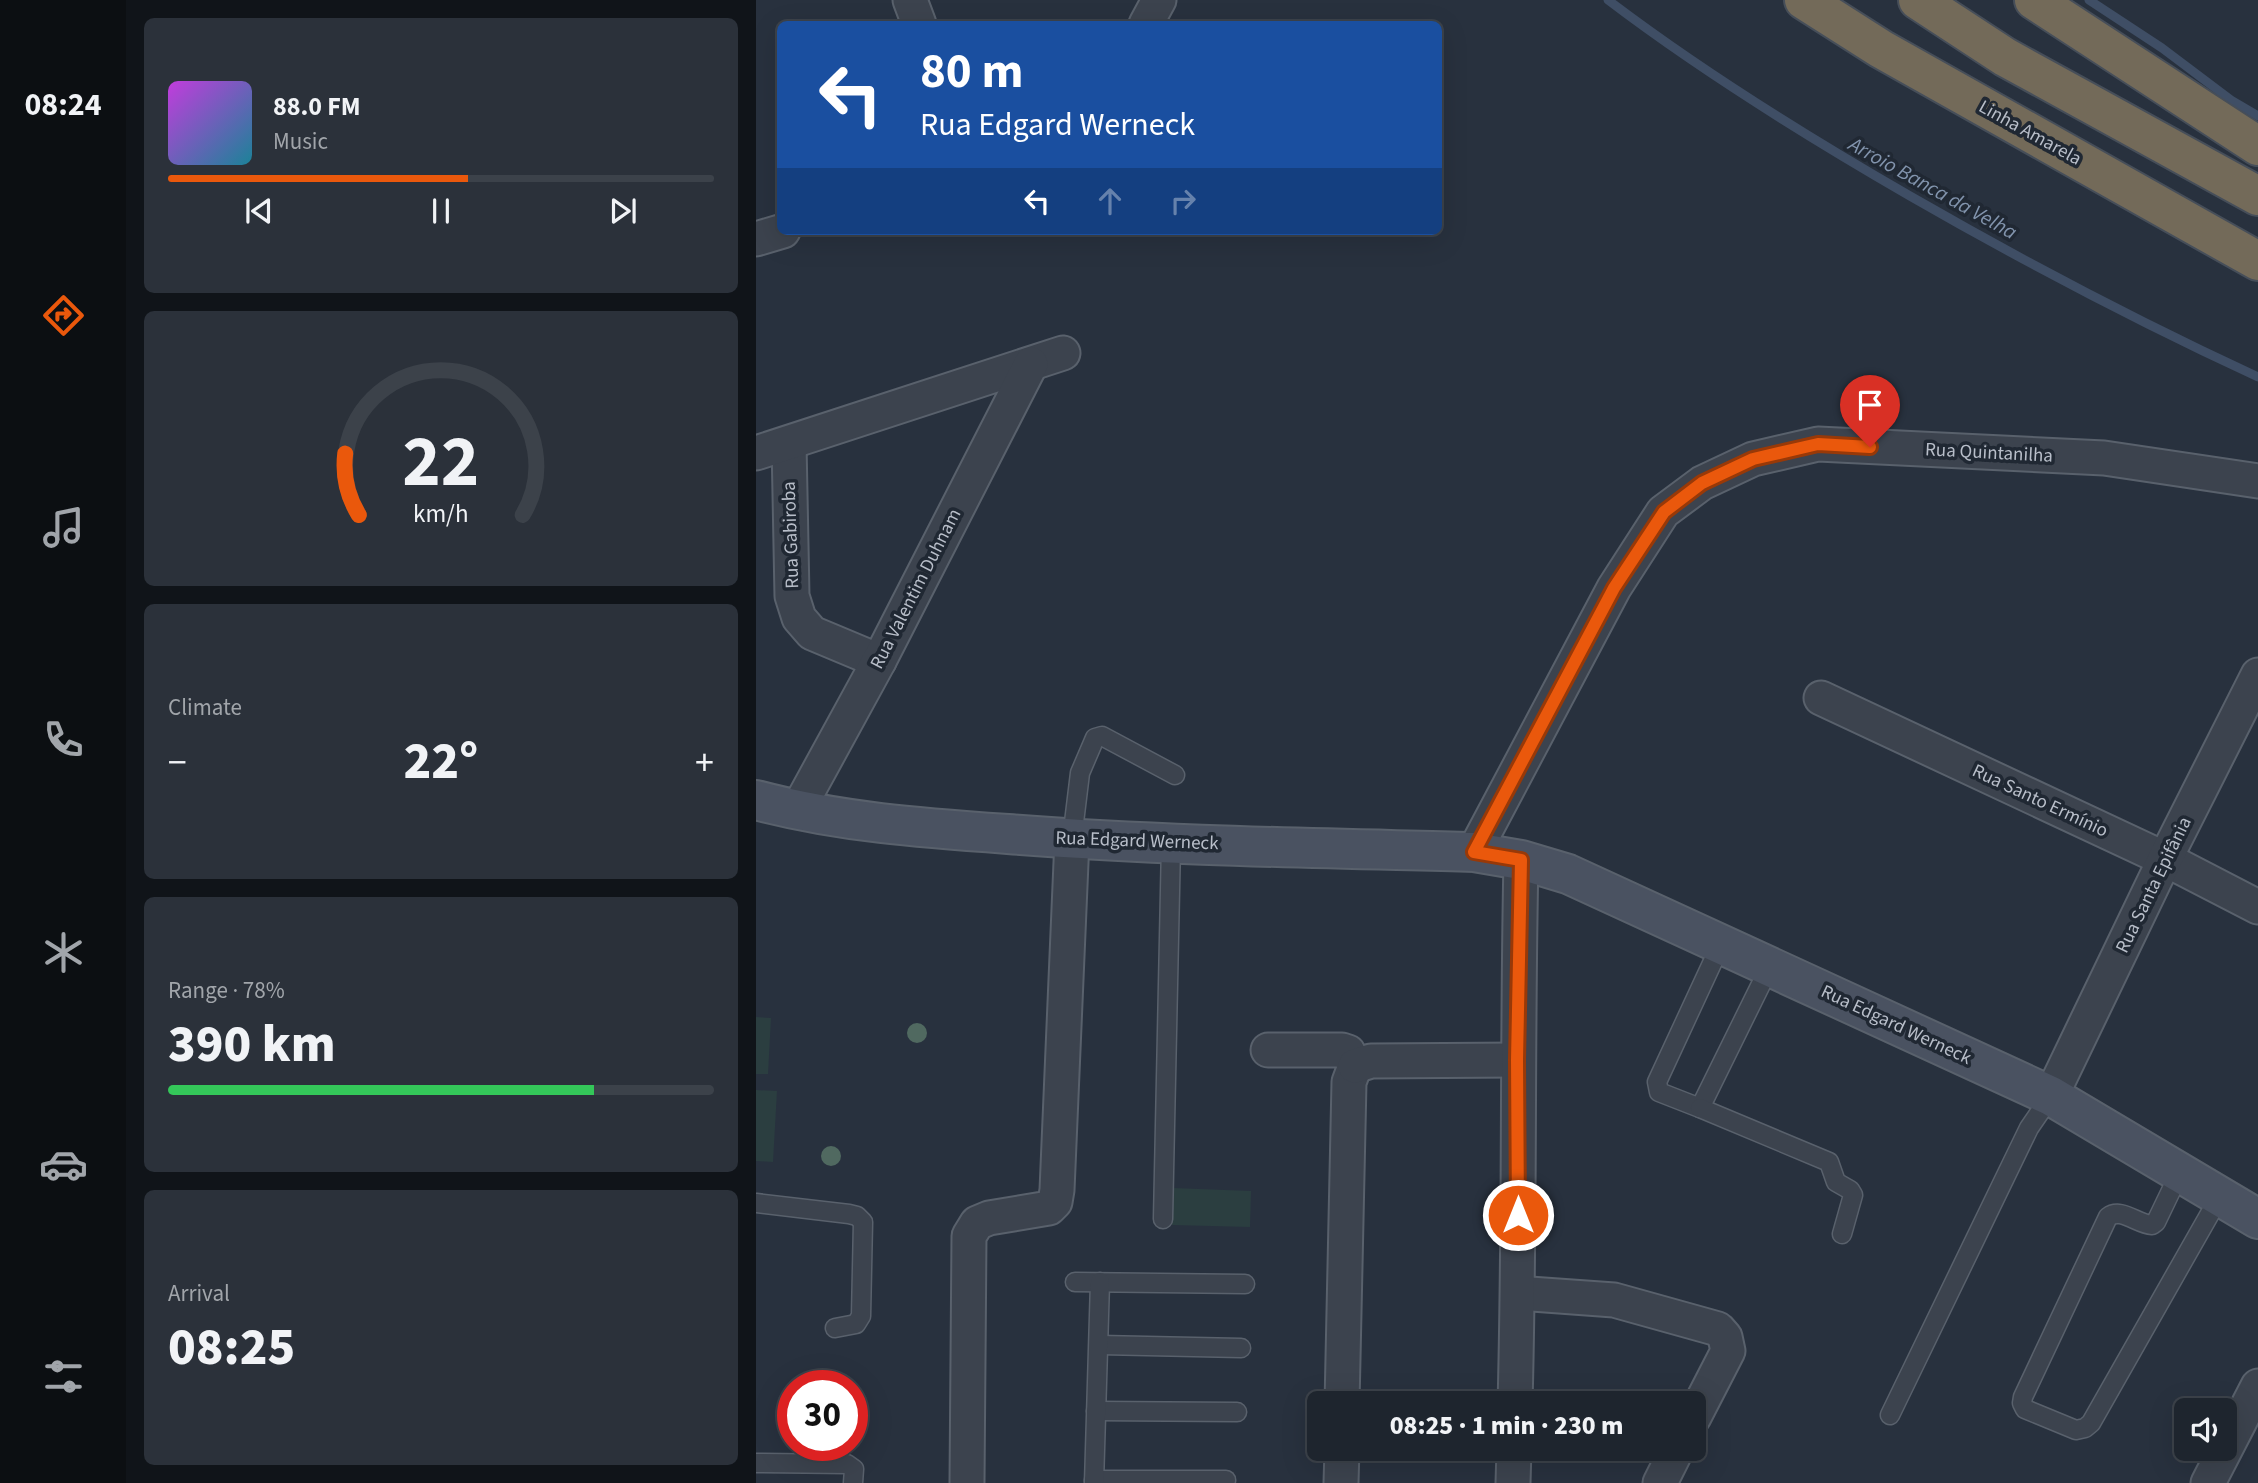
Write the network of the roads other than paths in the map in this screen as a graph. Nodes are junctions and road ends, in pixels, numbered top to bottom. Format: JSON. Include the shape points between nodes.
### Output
{"nodes":[{"id":1,"x":910,"y":0,"type":"edge"},
{"id":2,"x":1158,"y":0,"type":"edge"},
{"id":3,"x":1804,"y":0,"type":"edge"},
{"id":4,"x":1918,"y":0,"type":"edge"},
{"id":5,"x":2034,"y":0,"type":"edge"},
{"id":6,"x":918,"y":21,"type":"edge"},
{"id":7,"x":1148,"y":21,"type":"edge"},
{"id":8,"x":2258,"y":146,"type":"edge"},
{"id":9,"x":2258,"y":196,"type":"edge"},
{"id":10,"x":777,"y":233,"type":"edge"},
{"id":11,"x":756,"y":239,"type":"edge"},
{"id":12,"x":2258,"y":261,"type":"edge"},
{"id":13,"x":1063,"y":353,"type":"dead end"},
{"id":14,"x":1031,"y":364,"type":"junction"},
{"id":15,"x":789,"y":443,"type":"junction"},
{"id":16,"x":756,"y":453,"type":"edge"},
{"id":17,"x":2258,"y":481,"type":"edge"},
{"id":18,"x":879,"y":660,"type":"junction"},
{"id":19,"x":2258,"y":675,"type":"edge"},
{"id":20,"x":1821,"y":698,"type":"dead end"},
{"id":21,"x":1175,"y":775,"type":"dead end"},
{"id":22,"x":756,"y":800,"type":"edge"},
{"id":23,"x":797,"y":811,"type":"junction"},
{"id":24,"x":1072,"y":839,"type":"junction"},
{"id":25,"x":1171,"y":844,"type":"junction"},
{"id":26,"x":1474,"y":852,"type":"junction"},
{"id":27,"x":2165,"y":859,"type":"junction"},
{"id":28,"x":1521,"y":860,"type":"junction"},
{"id":29,"x":2258,"y":907,"type":"edge"},
{"id":30,"x":1721,"y":944,"type":"junction"},
{"id":31,"x":1770,"y":967,"type":"junction"},
{"id":32,"x":1268,"y":1050,"type":"dead end"},
{"id":33,"x":1517,"y":1060,"type":"junction"},
{"id":34,"x":1356,"y":1066,"type":"junction"},
{"id":35,"x":2051,"y":1096,"type":"junction"},
{"id":36,"x":1700,"y":1108,"type":"junction"},
{"id":37,"x":2180,"y":1172,"type":"junction"},
{"id":38,"x":2220,"y":1196,"type":"junction"},
{"id":39,"x":756,"y":1203,"type":"edge"},
{"id":40,"x":1163,"y":1219,"type":"dead end"},
{"id":41,"x":2258,"y":1219,"type":"edge"},
{"id":42,"x":1842,"y":1234,"type":"dead end"},
{"id":43,"x":1075,"y":1282,"type":"dead end"},
{"id":44,"x":1101,"y":1282,"type":"junction"},
{"id":45,"x":1245,"y":1284,"type":"dead end"},
{"id":46,"x":1518,"y":1293,"type":"junction"},
{"id":47,"x":835,"y":1328,"type":"dead end"},
{"id":48,"x":1100,"y":1345,"type":"junction"},
{"id":49,"x":1241,"y":1348,"type":"dead end"},
{"id":50,"x":2258,"y":1386,"type":"edge"},
{"id":51,"x":1342,"y":1391,"type":"edge"},
{"id":52,"x":1516,"y":1391,"type":"edge"},
{"id":53,"x":1706,"y":1394,"type":"edge"},
{"id":54,"x":1096,"y":1411,"type":"junction"},
{"id":55,"x":1237,"y":1412,"type":"dead end"},
{"id":56,"x":1890,"y":1415,"type":"dead end"},
{"id":57,"x":1342,"y":1461,"type":"edge"},
{"id":58,"x":1514,"y":1461,"type":"edge"},
{"id":59,"x":1671,"y":1461,"type":"edge"},
{"id":60,"x":756,"y":1463,"type":"edge"},
{"id":61,"x":1226,"y":1480,"type":"dead end"},
{"id":62,"x":1094,"y":1481,"type":"edge"},
{"id":63,"x":853,"y":1483,"type":"edge"},
{"id":64,"x":967,"y":1483,"type":"edge"},
{"id":65,"x":1341,"y":1483,"type":"edge"},
{"id":66,"x":1513,"y":1483,"type":"edge"},
{"id":67,"x":1660,"y":1483,"type":"edge"},
{"id":68,"x":2208,"y":1483,"type":"edge"}],
"edges":[{"from":1,"to":6,"type":"street"},
{"from":2,"to":7,"type":"street"},
{"from":3,"to":12,"type":"highway","name":"Linha Amarela","via":[[1881,49]]},
{"from":4,"to":9,"type":"highway","via":[[2004,57]]},
{"from":5,"to":8,"type":"highway"},
{"from":10,"to":11,"type":"street"},
{"from":13,"to":14,"type":"street"},
{"from":14,"to":15,"type":"street"},
{"from":14,"to":18,"type":"street","name":"Rua Valentim Duhnam"},
{"from":15,"to":16,"type":"street"},
{"from":15,"to":18,"type":"street","name":"Rua Gabiroba","via":[[792,596],[799,618],[812,633]]},
{"from":17,"to":26,"type":"street","name":"Rua Quintanilha","via":[[2104,458],[1818,444],[1753,459],[1702,483],[1664,512],[1614,588]]},
{"from":18,"to":23,"type":"street","name":"Rua Valentim Duhnam"},
{"from":19,"to":27,"type":"street","name":"Rua Santa Epifânia"},
{"from":20,"to":27,"type":"street","name":"Rua Santo Ermínio"},
{"from":21,"to":24,"type":"lane","via":[[1098,736],[1080,773]]},
{"from":22,"to":23,"type":"street","name":"Rua Edgard Werneck"},
{"from":23,"to":24,"type":"street","name":"Rua Edgard Werneck","via":[[912,827]]},
{"from":24,"to":25,"type":"street","name":"Rua Edgard Werneck"},
{"from":24,"to":64,"type":"street","via":[[1055,1202],[1048,1208],[976,1223],[969,1236]]},
{"from":25,"to":26,"type":"street","name":"Rua Edgard Werneck"},
{"from":25,"to":40,"type":"lane"},
{"from":26,"to":28,"type":"street","name":"Rua Edgard Werneck"},
{"from":27,"to":29,"type":"street","name":"Rua Santo Ermínio"},
{"from":27,"to":35,"type":"street","name":"Rua Santa Epifânia"},
{"from":28,"to":30,"type":"street","name":"Rua Edgard Werneck","via":[[1568,874]]},
{"from":28,"to":33,"type":"street"},
{"from":30,"to":31,"type":"street","name":"Rua Edgard Werneck"},
{"from":30,"to":36,"type":"lane","via":[[1657,1082],[1659,1092]]},
{"from":31,"to":35,"type":"street","name":"Rua Edgard Werneck"},
{"from":31,"to":36,"type":"lane"},
{"from":32,"to":34,"type":"street","via":[[1342,1050]]},
{"from":33,"to":34,"type":"street","via":[[1371,1061]]},
{"from":33,"to":46,"type":"street"},
{"from":34,"to":51,"type":"street","via":[[1349,1082]]},
{"from":35,"to":37,"type":"street","name":"Rua Edgard Werneck"},
{"from":35,"to":56,"type":"lane","via":[[2029,1128]]},
{"from":36,"to":42,"type":"lane","via":[[1829,1162],[1836,1182],[1853,1195]]},
{"from":37,"to":38,"type":"street","name":"Rua Edgard Werneck"},
{"from":37,"to":38,"type":"lane","via":[[2152,1225],[2120,1214],[2108,1217],[2023,1397],[2025,1409],[2076,1430],[2091,1423]]},
{"from":38,"to":41,"type":"street","name":"Rua Edgard Werneck"},
{"from":39,"to":47,"type":"lane","via":[[849,1214],[863,1223],[861,1316],[856,1324]]},
{"from":43,"to":44,"type":"lane"},
{"from":44,"to":45,"type":"lane"},
{"from":44,"to":48,"type":"lane"},
{"from":46,"to":52,"type":"street"},
{"from":46,"to":53,"type":"street","via":[[1614,1300],[1718,1329],[1728,1351]]},
{"from":48,"to":49,"type":"lane"},
{"from":48,"to":54,"type":"lane"},
{"from":50,"to":68,"type":"street"},
{"from":54,"to":55,"type":"lane"},
{"from":54,"to":62,"type":"lane"},
{"from":57,"to":65,"type":"street"},
{"from":58,"to":66,"type":"street"},
{"from":59,"to":67,"type":"street"},
{"from":60,"to":63,"type":"lane","via":[[847,1464],[854,1469]]},
{"from":61,"to":62,"type":"lane"}]}
